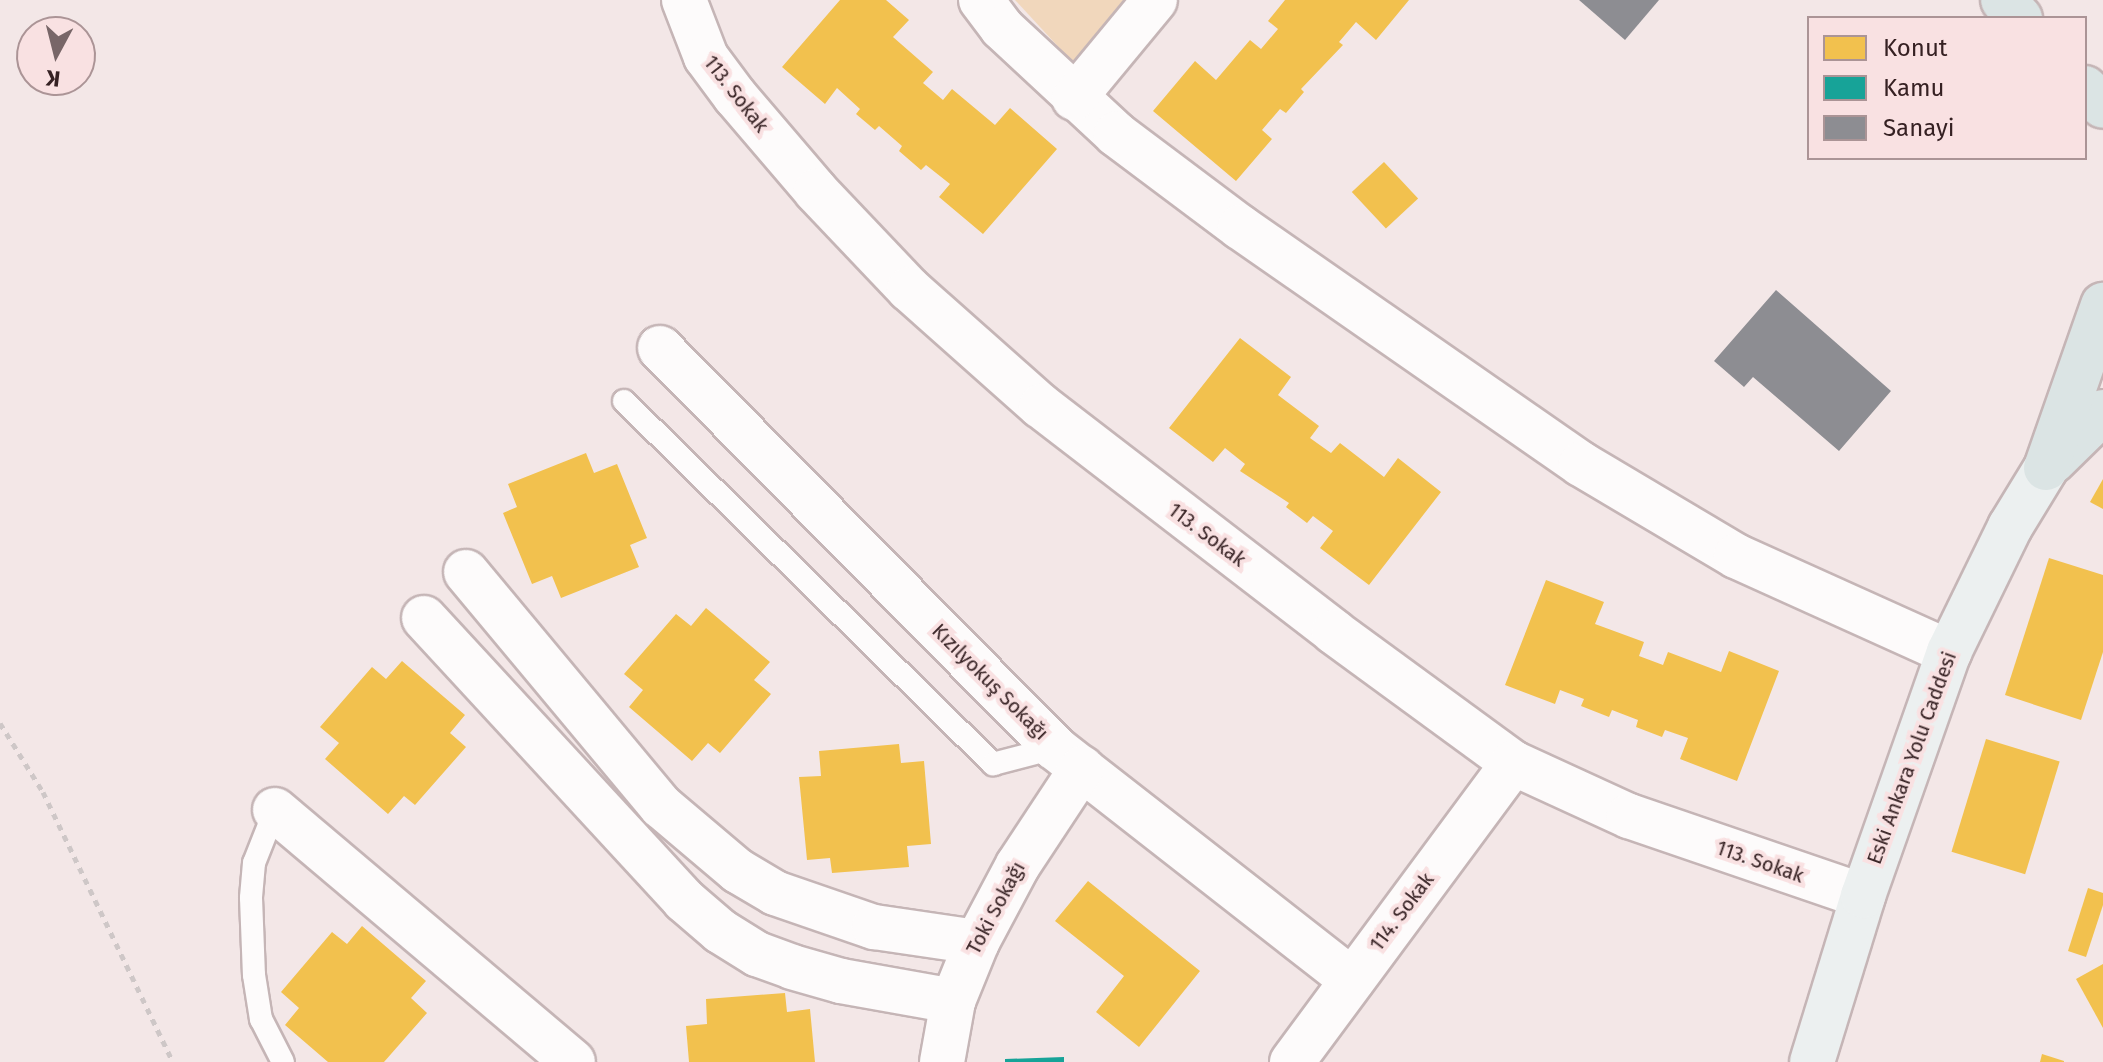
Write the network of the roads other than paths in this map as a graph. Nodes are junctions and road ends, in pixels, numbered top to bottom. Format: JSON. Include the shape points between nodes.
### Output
{"nodes":[{"id":1,"x":684,"y":0,"type":"edge"},
{"id":2,"x":981,"y":0,"type":"edge"},
{"id":3,"x":1155,"y":0,"type":"edge"},
{"id":4,"x":2003,"y":0,"type":"edge"},
{"id":5,"x":2018,"y":16,"type":"edge"},
{"id":6,"x":2087,"y":90,"type":"edge"},
{"id":7,"x":1074,"y":98,"type":"junction"},
{"id":8,"x":2103,"y":106,"type":"edge"},
{"id":9,"x":2103,"y":305,"type":"edge"},
{"id":10,"x":660,"y":348,"type":"dead end"},
{"id":11,"x":624,"y":401,"type":"dead end"},
{"id":12,"x":2103,"y":412,"type":"edge"},
{"id":13,"x":2046,"y":468,"type":"junction"},
{"id":14,"x":466,"y":572,"type":"dead end"},
{"id":15,"x":424,"y":618,"type":"dead end"},
{"id":16,"x":1949,"y":652,"type":"junction"},
{"id":17,"x":1068,"y":758,"type":"junction"},
{"id":18,"x":1513,"y":763,"type":"junction"},
{"id":19,"x":275,"y":810,"type":"joint"},
{"id":20,"x":1863,"y":896,"type":"junction"},
{"id":21,"x":977,"y":942,"type":"junction"},
{"id":22,"x":1352,"y":980,"type":"junction"},
{"id":23,"x":953,"y":1001,"type":"junction"},
{"id":24,"x":283,"y":1062,"type":"edge"},
{"id":25,"x":573,"y":1062,"type":"edge"},
{"id":26,"x":942,"y":1062,"type":"edge"},
{"id":27,"x":1292,"y":1062,"type":"edge"},
{"id":28,"x":1812,"y":1062,"type":"edge"}],
"edges":[{"from":1,"to":18,"type":"street","name":"113. Sokak","via":[[706,57],[735,96],[816,191],[970,346],[1172,508]]},
{"from":2,"to":7,"type":"street","via":[[1002,28]]},
{"from":3,"to":7,"type":"street"},
{"from":4,"to":5,"type":"main road"},
{"from":6,"to":8,"type":"main road"},
{"from":7,"to":16,"type":"street","via":[[1240,227],[1581,464],[1736,556]]},
{"from":9,"to":13,"type":"main road"},
{"from":10,"to":17,"type":"street","name":"Kızılyokuş Sokağı"},
{"from":11,"to":17,"type":"lane","via":[[993,764]]},
{"from":12,"to":13,"type":"main road"},
{"from":13,"to":16,"type":"main road","name":"Eski Ankara Yolu Caddesi"},
{"from":14,"to":21,"type":"street","via":[[661,806],[738,871],[775,893],[874,927]]},
{"from":15,"to":23,"type":"street","via":[[684,900],[720,931],[757,954],[792,967]]},
{"from":16,"to":20,"type":"main road","name":"Eski Ankara Yolu Caddesi"},
{"from":17,"to":21,"type":"street","name":"Toki Sokağı"},
{"from":17,"to":22,"type":"street","name":"Kızılyokuş Sokağı"},
{"from":18,"to":20,"type":"street","name":"113. Sokak","via":[[1629,816]]},
{"from":18,"to":22,"type":"street","name":"114. Sokak"},
{"from":19,"to":24,"type":"lane","via":[[254,863],[253,960],[261,1019]]},
{"from":19,"to":25,"type":"street"},
{"from":20,"to":28,"type":"main road","name":"Eski Ankara Yolu Caddesi"},
{"from":21,"to":23,"type":"street","name":"Toki Sokağı"},
{"from":22,"to":27,"type":"street","name":"114. Sokak"},
{"from":23,"to":26,"type":"street","name":"Toki Sokağı"}]}
